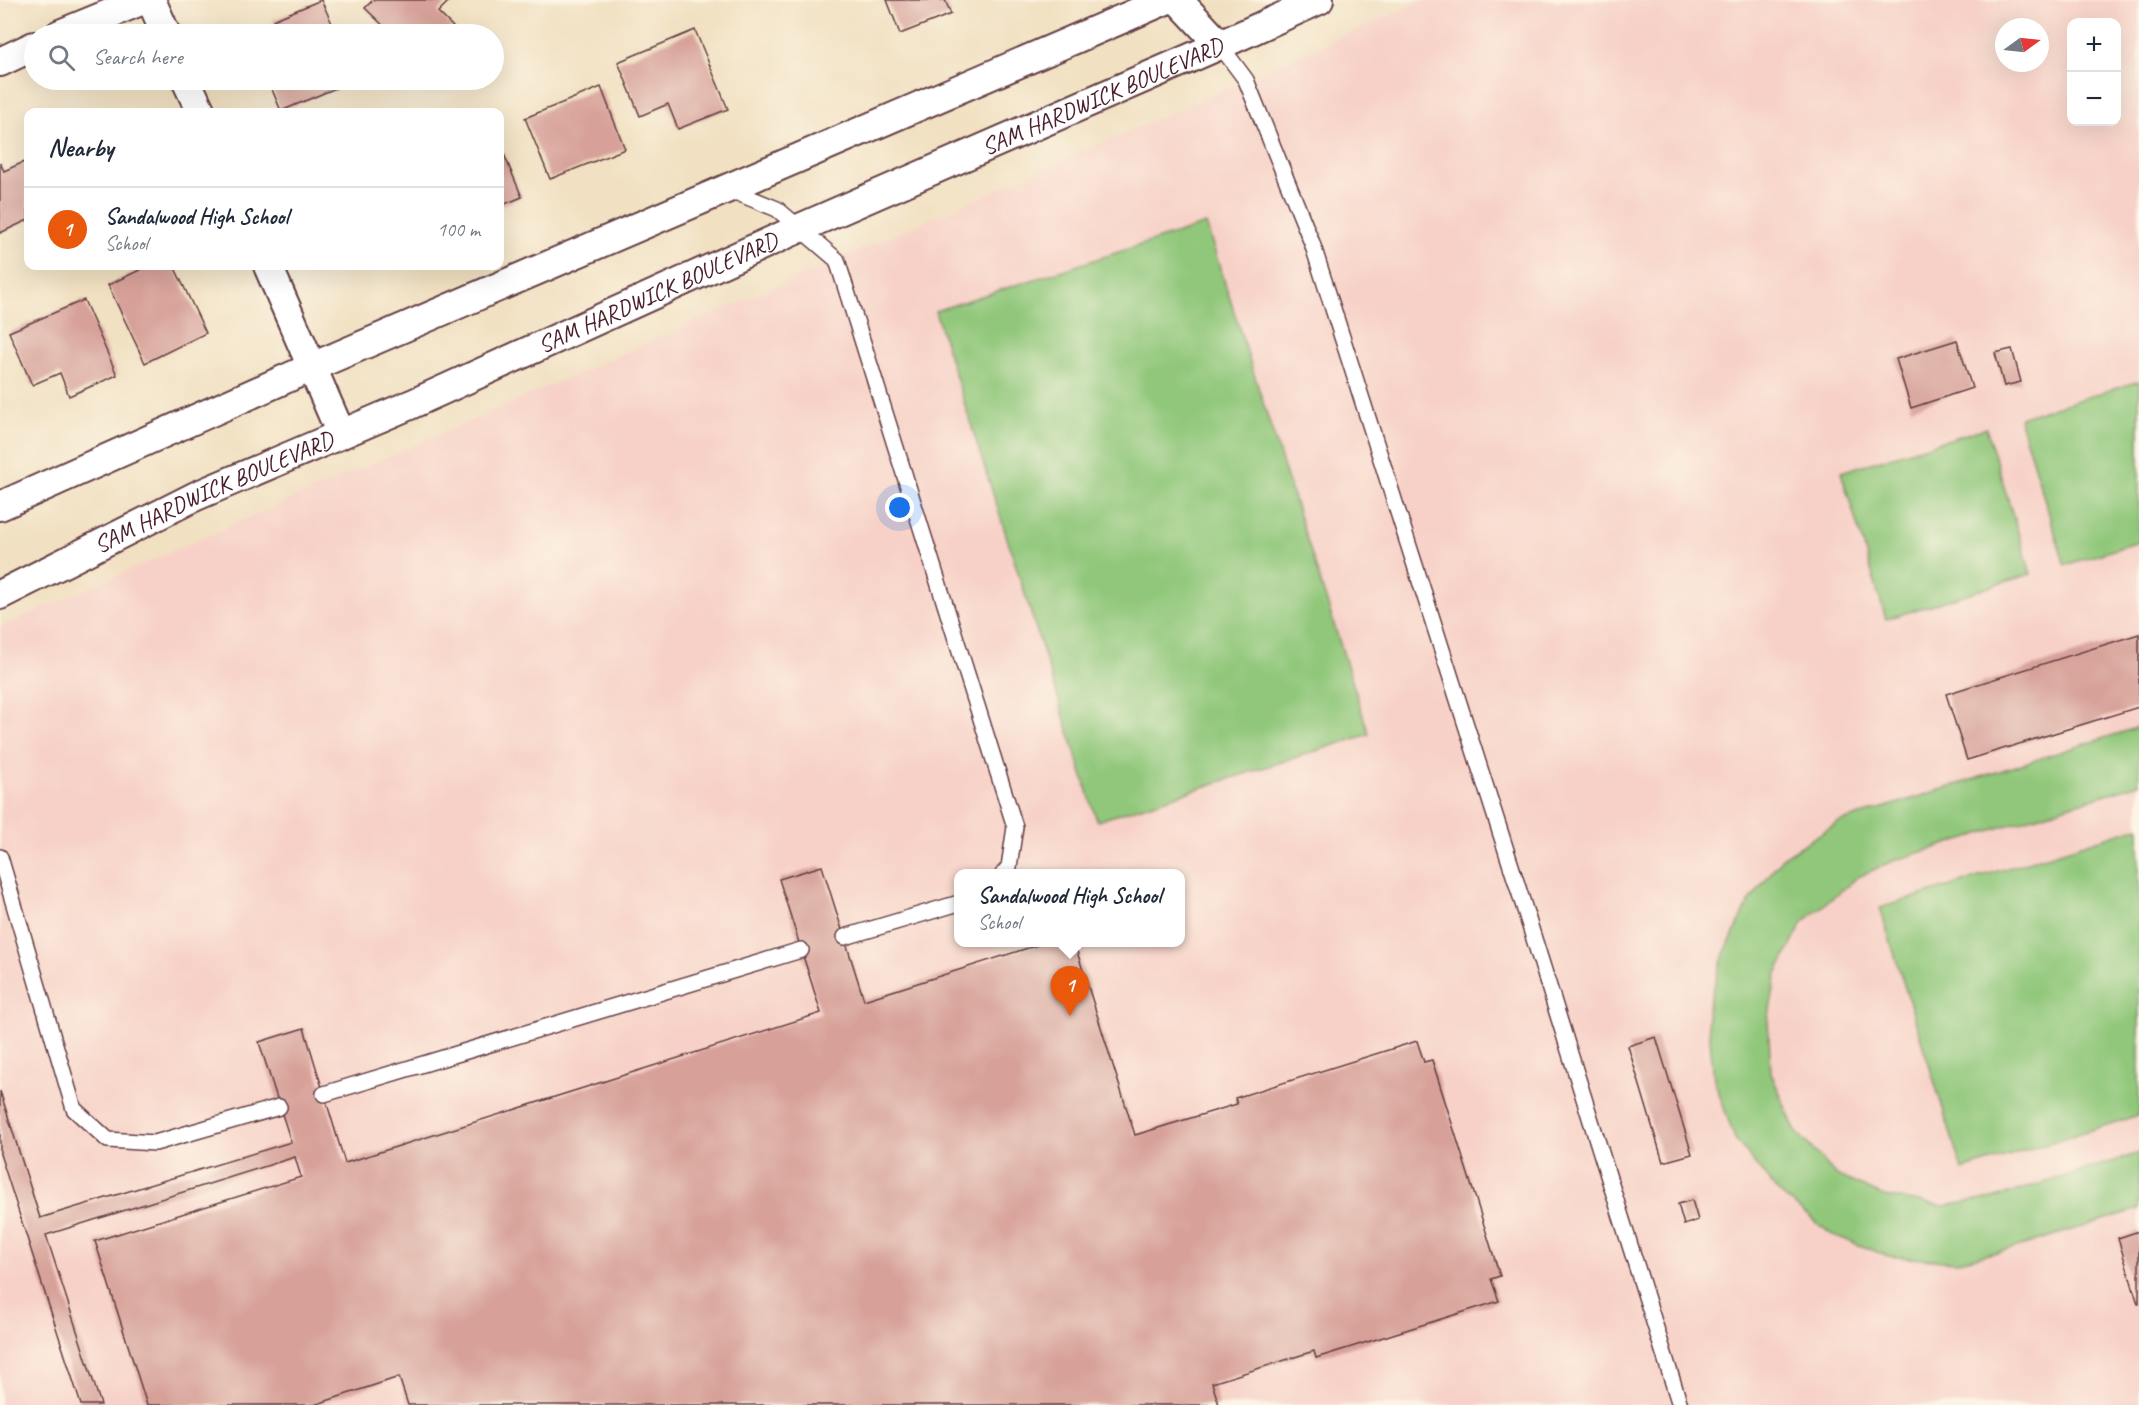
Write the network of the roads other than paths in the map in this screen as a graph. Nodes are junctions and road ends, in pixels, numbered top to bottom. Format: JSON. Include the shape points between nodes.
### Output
{"nodes":[{"id":1,"x":143,"y":0,"type":"edge"},
{"id":2,"x":151,"y":0,"type":"edge"},
{"id":3,"x":1166,"y":0,"type":"edge"},
{"id":4,"x":1178,"y":0,"type":"edge"},
{"id":5,"x":1319,"y":0,"type":"edge"},
{"id":6,"x":84,"y":24,"type":"edge"},
{"id":7,"x":162,"y":24,"type":"edge"},
{"id":8,"x":1220,"y":45,"type":"junction"},
{"id":9,"x":24,"y":51,"type":"edge"},
{"id":10,"x":0,"y":62,"type":"edge"},
{"id":11,"x":191,"y":90,"type":"edge"},
{"id":12,"x":199,"y":108,"type":"edge"},
{"id":13,"x":728,"y":189,"type":"junction"},
{"id":14,"x":800,"y":228,"type":"junction"},
{"id":15,"x":269,"y":270,"type":"edge"},
{"id":16,"x":312,"y":367,"type":"junction"},
{"id":17,"x":341,"y":434,"type":"junction"},
{"id":18,"x":0,"y":506,"type":"edge"},
{"id":19,"x":0,"y":595,"type":"edge"},
{"id":20,"x":0,"y":857,"type":"edge"},
{"id":21,"x":1007,"y":869,"type":"edge"},
{"id":22,"x":954,"y":904,"type":"edge"},
{"id":23,"x":845,"y":937,"type":"dead end"},
{"id":24,"x":801,"y":950,"type":"dead end"},
{"id":25,"x":324,"y":1094,"type":"dead end"},
{"id":26,"x":279,"y":1107,"type":"dead end"},
{"id":27,"x":1680,"y":1405,"type":"edge"}],
"edges":[{"from":1,"to":6,"type":"street"},
{"from":2,"to":7,"type":"street"},
{"from":3,"to":13,"type":"street"},
{"from":4,"to":8,"type":"street"},
{"from":5,"to":8,"type":"street","name":"SAM HARDWICK BOULEVARD"},
{"from":8,"to":14,"type":"street","name":"SAM HARDWICK BOULEVARD"},
{"from":8,"to":27,"type":"lane","via":[[1246,80],[1312,243]]},
{"from":9,"to":10,"type":"street"},
{"from":11,"to":12,"type":"street"},
{"from":13,"to":14,"type":"lane","via":[[777,209]]},
{"from":13,"to":16,"type":"street"},
{"from":14,"to":17,"type":"street","name":"SAM HARDWICK BOULEVARD"},
{"from":14,"to":21,"type":"lane","via":[[837,260],[1015,827]]},
{"from":15,"to":16,"type":"street"},
{"from":16,"to":17,"type":"street"},
{"from":16,"to":18,"type":"street"},
{"from":17,"to":19,"type":"street","name":"SAM HARDWICK BOULEVARD","via":[[196,496]]},
{"from":20,"to":26,"type":"lane","via":[[74,1109],[108,1140],[155,1143]]},
{"from":22,"to":23,"type":"lane"},
{"from":24,"to":25,"type":"lane"}]}
